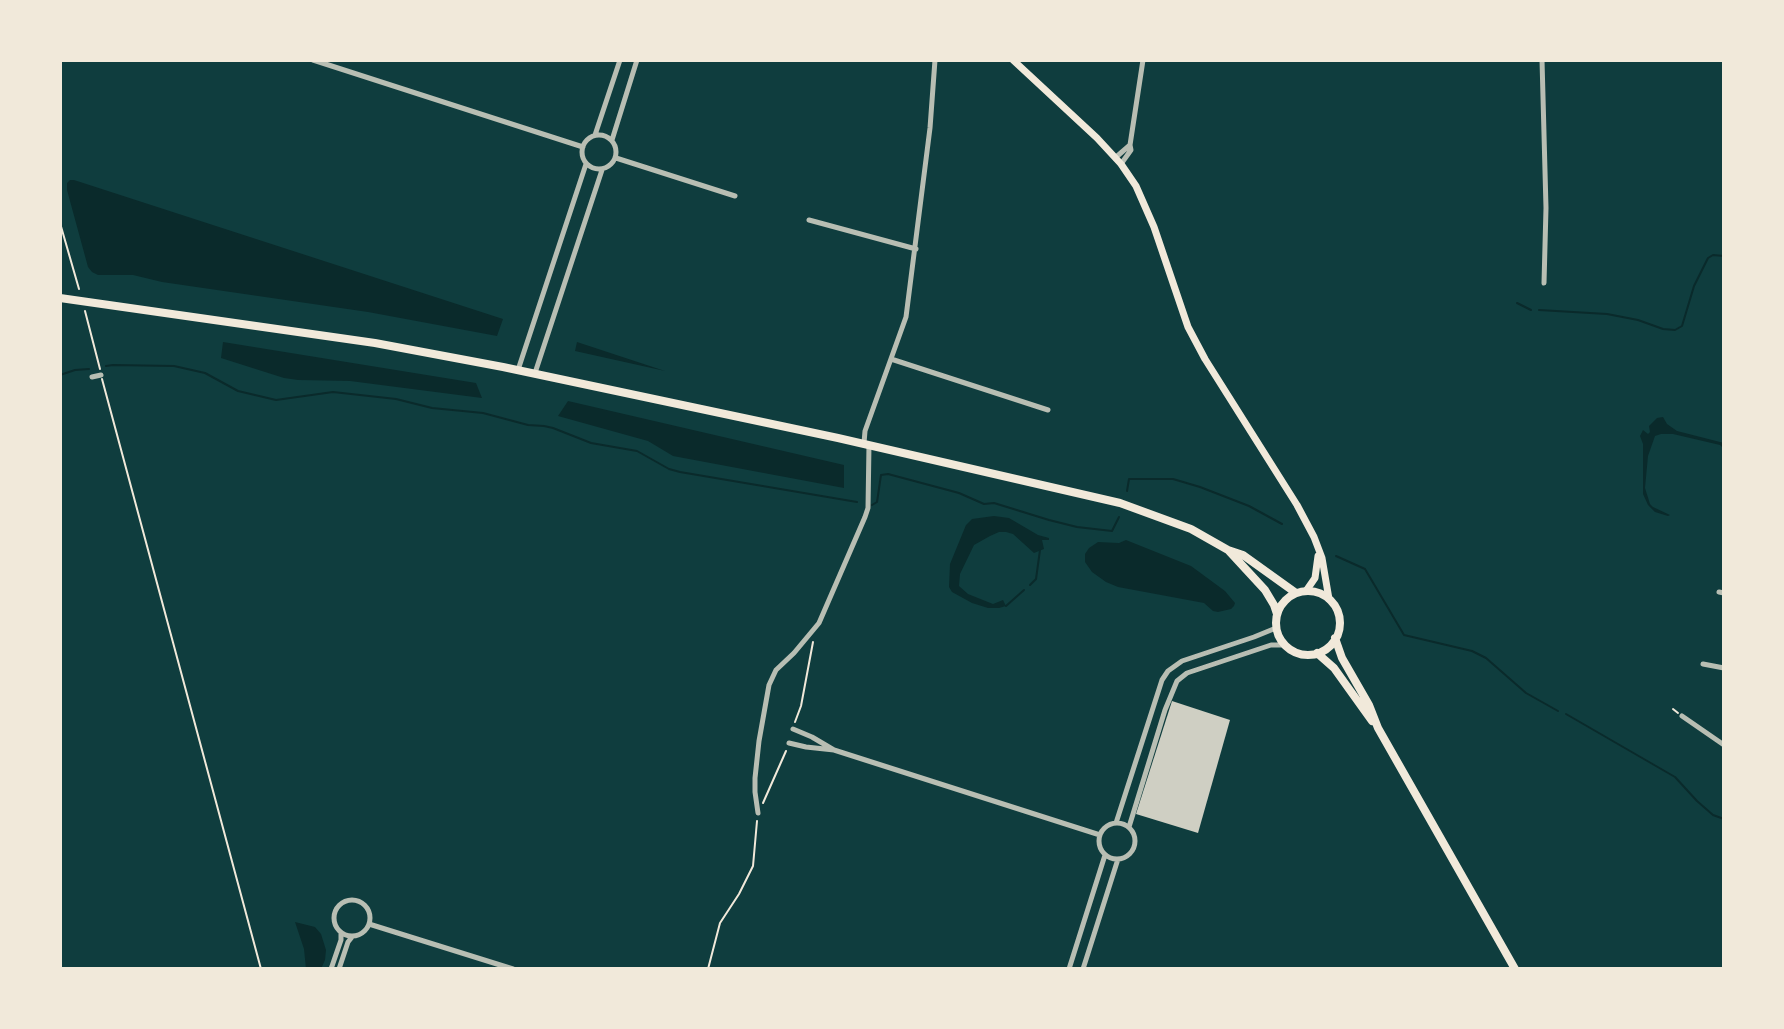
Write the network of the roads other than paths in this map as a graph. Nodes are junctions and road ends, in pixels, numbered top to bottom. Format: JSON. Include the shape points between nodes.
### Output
{"nodes":[{"id":1,"x":313,"y":60,"type":"edge"},
{"id":2,"x":620,"y":60,"type":"edge"},
{"id":3,"x":637,"y":60,"type":"edge"},
{"id":4,"x":935,"y":60,"type":"edge"},
{"id":5,"x":1013,"y":60,"type":"edge"},
{"id":6,"x":1143,"y":60,"type":"edge"},
{"id":7,"x":1542,"y":60,"type":"edge"},
{"id":8,"x":595,"y":135,"type":"junction"},
{"id":9,"x":612,"y":140,"type":"junction"},
{"id":10,"x":583,"y":147,"type":"junction"},
{"id":11,"x":616,"y":158,"type":"junction"},
{"id":12,"x":1118,"y":161,"type":"junction"},
{"id":13,"x":586,"y":164,"type":"junction"},
{"id":14,"x":602,"y":170,"type":"junction"},
{"id":15,"x":735,"y":196,"type":"dead end"},
{"id":16,"x":809,"y":220,"type":"dead end"},
{"id":17,"x":916,"y":249,"type":"junction"},
{"id":18,"x":1544,"y":283,"type":"dead end"},
{"id":19,"x":60,"y":298,"type":"edge"},
{"id":20,"x":891,"y":359,"type":"junction"},
{"id":21,"x":518,"y":370,"type":"junction"},
{"id":22,"x":535,"y":373,"type":"junction"},
{"id":23,"x":101,"y":375,"type":"road end"},
{"id":24,"x":92,"y":377,"type":"dead end"},
{"id":25,"x":1048,"y":410,"type":"dead end"},
{"id":26,"x":866,"y":445,"type":"junction"},
{"id":27,"x":1318,"y":545,"type":"junction"},
{"id":28,"x":1228,"y":550,"type":"junction"},
{"id":29,"x":1306,"y":591,"type":"junction"},
{"id":30,"x":1296,"y":593,"type":"junction"},
{"id":31,"x":1329,"y":599,"type":"junction"},
{"id":32,"x":1277,"y":614,"type":"junction"},
{"id":33,"x":1276,"y":628,"type":"junction"},
{"id":34,"x":1335,"y":638,"type":"junction"},
{"id":35,"x":1285,"y":645,"type":"junction"},
{"id":36,"x":1317,"y":653,"type":"junction"},
{"id":37,"x":1703,"y":664,"type":"dead end"},
{"id":38,"x":1724,"y":668,"type":"edge"},
{"id":39,"x":1682,"y":716,"type":"dead end"},
{"id":40,"x":1378,"y":728,"type":"junction"},
{"id":41,"x":793,"y":729,"type":"road end"},
{"id":42,"x":789,"y":743,"type":"road end"},
{"id":43,"x":1724,"y":745,"type":"edge"},
{"id":44,"x":834,"y":750,"type":"junction"},
{"id":45,"x":758,"y":813,"type":"road end"},
{"id":46,"x":1116,"y":823,"type":"junction"},
{"id":47,"x":1129,"y":827,"type":"junction"},
{"id":48,"x":1100,"y":835,"type":"junction"},
{"id":49,"x":1105,"y":855,"type":"junction"},
{"id":50,"x":1118,"y":859,"type":"junction"},
{"id":51,"x":369,"y":924,"type":"junction"},
{"id":52,"x":341,"y":933,"type":"junction"},
{"id":53,"x":352,"y":936,"type":"junction"},
{"id":54,"x":331,"y":969,"type":"edge"},
{"id":55,"x":339,"y":969,"type":"edge"},
{"id":56,"x":513,"y":969,"type":"edge"},
{"id":57,"x":1069,"y":969,"type":"edge"},
{"id":58,"x":1083,"y":969,"type":"edge"},
{"id":59,"x":1515,"y":969,"type":"edge"}],
"edges":[{"from":1,"to":10,"type":"street"},
{"from":2,"to":8,"type":"street"},
{"from":3,"to":9,"type":"street"},
{"from":4,"to":17,"type":"street"},
{"from":5,"to":12,"type":"main road"},
{"from":6,"to":12,"type":"street","via":[[1130,154]]},
{"from":7,"to":18,"type":"street"},
{"from":8,"to":9,"type":"street"},
{"from":8,"to":10,"type":"street"},
{"from":9,"to":11,"type":"street"},
{"from":10,"to":13,"type":"street"},
{"from":11,"to":14,"type":"street"},
{"from":11,"to":15,"type":"street"},
{"from":12,"to":27,"type":"main road","via":[[1154,227],[1188,327]]},
{"from":13,"to":14,"type":"street"},
{"from":13,"to":21,"type":"street"},
{"from":14,"to":22,"type":"street"},
{"from":16,"to":17,"type":"street"},
{"from":17,"to":20,"type":"street","via":[[906,317]]},
{"from":19,"to":21,"type":"main road","via":[[375,343]]},
{"from":20,"to":25,"type":"street"},
{"from":20,"to":26,"type":"street","via":[[865,431]]},
{"from":21,"to":22,"type":"main road"},
{"from":22,"to":26,"type":"main road"},
{"from":23,"to":24,"type":"street"},
{"from":26,"to":28,"type":"main road","via":[[1120,503],[1191,529]]},
{"from":26,"to":45,"type":"street","via":[[868,508],[819,623],[769,685],[757,764]]},
{"from":27,"to":29,"type":"main road","via":[[1317,572]]},
{"from":27,"to":31,"type":"main road"},
{"from":28,"to":30,"type":"main road"},
{"from":28,"to":32,"type":"main road","via":[[1265,590]]},
{"from":29,"to":30,"type":"main road"},
{"from":29,"to":31,"type":"main road"},
{"from":30,"to":32,"type":"main road"},
{"from":31,"to":34,"type":"main road","via":[[1338,614]]},
{"from":32,"to":33,"type":"main road"},
{"from":33,"to":35,"type":"main road"},
{"from":33,"to":46,"type":"street","via":[[1182,661],[1168,671]]},
{"from":34,"to":36,"type":"main road"},
{"from":34,"to":40,"type":"main road"},
{"from":35,"to":36,"type":"main road","via":[[1300,654]]},
{"from":35,"to":47,"type":"street","via":[[1187,673],[1177,681]]},
{"from":36,"to":40,"type":"main road"},
{"from":37,"to":38,"type":"street"},
{"from":39,"to":43,"type":"street"},
{"from":40,"to":59,"type":"main road"},
{"from":41,"to":44,"type":"street"},
{"from":42,"to":44,"type":"street"},
{"from":44,"to":48,"type":"street"},
{"from":46,"to":47,"type":"street"},
{"from":46,"to":48,"type":"street"},
{"from":47,"to":50,"type":"street","via":[[1134,846]]},
{"from":48,"to":49,"type":"street"},
{"from":49,"to":50,"type":"street"},
{"from":49,"to":57,"type":"street"},
{"from":50,"to":58,"type":"street"},
{"from":51,"to":52,"type":"street","via":[[368,909],[351,899],[336,908],[333,919]]},
{"from":51,"to":53,"type":"street"},
{"from":51,"to":56,"type":"street"},
{"from":52,"to":53,"type":"street"},
{"from":52,"to":54,"type":"street"},
{"from":53,"to":55,"type":"street"}]}
